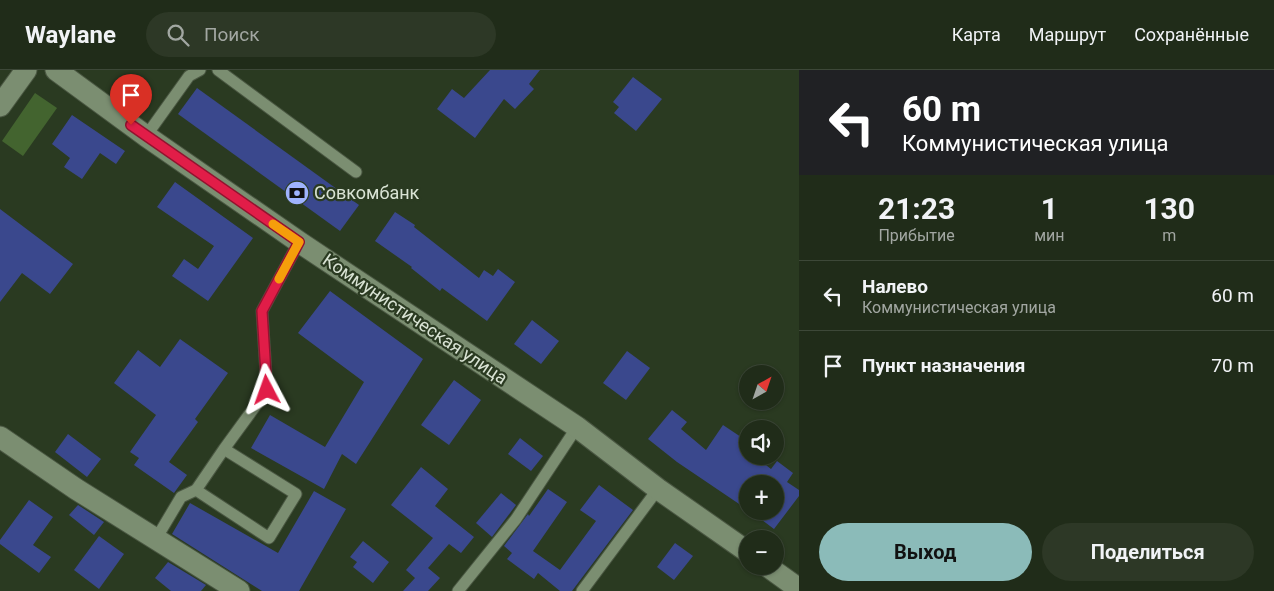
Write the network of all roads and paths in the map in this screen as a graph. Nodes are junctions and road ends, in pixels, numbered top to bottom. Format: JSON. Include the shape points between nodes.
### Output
{"nodes":[{"id":1,"x":26,"y":70,"type":"edge"},
{"id":2,"x":56,"y":70,"type":"edge"},
{"id":3,"x":200,"y":70,"type":"edge"},
{"id":4,"x":218,"y":70,"type":"edge"},
{"id":5,"x":0,"y":106,"type":"edge"},
{"id":6,"x":146,"y":136,"type":"junction"},
{"id":7,"x":356,"y":172,"type":"dead end"},
{"id":8,"x":299,"y":242,"type":"junction"},
{"id":9,"x":577,"y":426,"type":"junction"},
{"id":10,"x":0,"y":437,"type":"edge"},
{"id":11,"x":224,"y":449,"type":"junction"},
{"id":12,"x":658,"y":489,"type":"junction"},
{"id":13,"x":196,"y":490,"type":"junction"},
{"id":14,"x":156,"y":539,"type":"junction"},
{"id":15,"x":739,"y":546,"type":"edge"},
{"id":16,"x":780,"y":575,"type":"edge"},
{"id":17,"x":799,"y":589,"type":"edge"},
{"id":18,"x":240,"y":591,"type":"edge"},
{"id":19,"x":458,"y":591,"type":"edge"},
{"id":20,"x":582,"y":591,"type":"edge"}],
"edges":[{"from":1,"to":5,"type":"street"},
{"from":2,"to":6,"type":"street","name":"Коммунистическая улица"},
{"from":3,"to":6,"type":"lane","via":[[189,76]]},
{"from":4,"to":7,"type":"lane"},
{"from":6,"to":8,"type":"street","name":"Коммунистическая улица"},
{"from":8,"to":9,"type":"street","name":"Коммунистическая улица"},
{"from":8,"to":11,"type":"lane","via":[[262,311],[267,390]]},
{"from":9,"to":12,"type":"street","name":"Коммунистическая улица"},
{"from":9,"to":19,"type":"lane","via":[[516,519]]},
{"from":10,"to":14,"type":"street"},
{"from":11,"to":13,"type":"lane"},
{"from":11,"to":13,"type":"lane","via":[[296,494],[269,538]]},
{"from":12,"to":15,"type":"street","name":"Коммунистическая улица"},
{"from":12,"to":20,"type":"lane"},
{"from":13,"to":14,"type":"lane","via":[[181,497]]},
{"from":14,"to":18,"type":"street"},
{"from":16,"to":17,"type":"street"}]}
